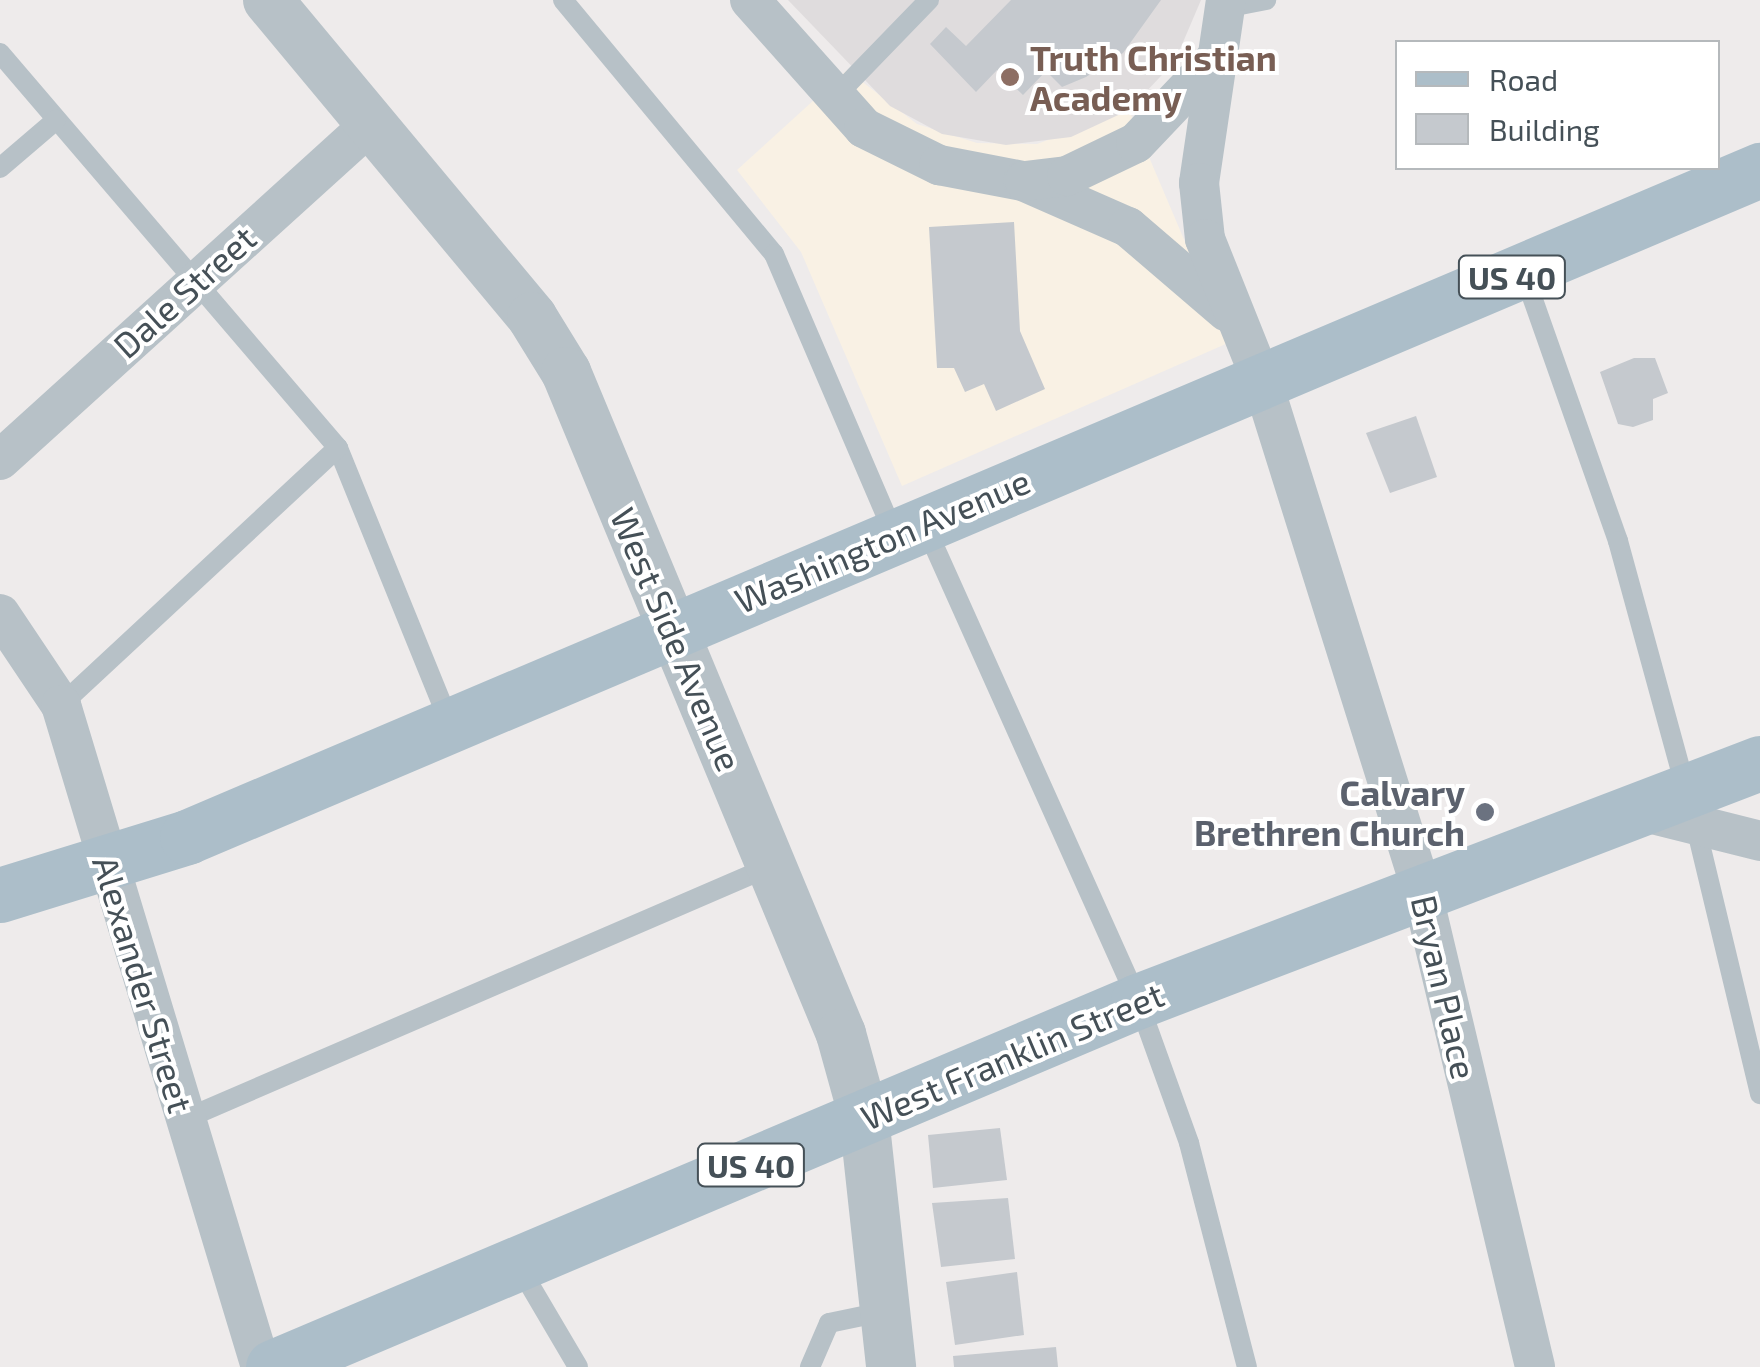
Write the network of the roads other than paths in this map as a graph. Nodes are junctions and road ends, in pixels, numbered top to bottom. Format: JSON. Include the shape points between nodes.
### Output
{"nodes":[{"id":1,"x":268,"y":0,"type":"edge"},
{"id":2,"x":563,"y":0,"type":"edge"},
{"id":3,"x":750,"y":0,"type":"edge"},
{"id":4,"x":929,"y":0,"type":"edge"},
{"id":5,"x":1266,"y":0,"type":"edge"},
{"id":6,"x":1226,"y":4,"type":"edge"},
{"id":7,"x":0,"y":53,"type":"edge"},
{"id":8,"x":1218,"y":55,"type":"junction"},
{"id":9,"x":834,"y":99,"type":"junction"},
{"id":10,"x":56,"y":120,"type":"junction"},
{"id":11,"x":371,"y":124,"type":"junction"},
{"id":12,"x":1136,"y":143,"type":"junction"},
{"id":13,"x":0,"y":168,"type":"edge"},
{"id":14,"x":1760,"y":170,"type":"edge"},
{"id":15,"x":1023,"y":182,"type":"junction"},
{"id":16,"x":1101,"y":216,"type":"junction"},
{"id":17,"x":1524,"y":272,"type":"junction"},
{"id":18,"x":192,"y":280,"type":"junction"},
{"id":19,"x":1233,"y":317,"type":"junction"},
{"id":20,"x":1263,"y":384,"type":"junction"},
{"id":21,"x":338,"y":448,"type":"junction"},
{"id":22,"x":0,"y":460,"type":"edge"},
{"id":23,"x":908,"y":528,"type":"junction"},
{"id":24,"x":0,"y":614,"type":"edge"},
{"id":25,"x":668,"y":630,"type":"junction"},
{"id":26,"x":60,"y":705,"type":"junction"},
{"id":27,"x":449,"y":722,"type":"junction"},
{"id":28,"x":1760,"y":762,"type":"edge"},
{"id":29,"x":1691,"y":806,"type":"junction"},
{"id":30,"x":1760,"y":841,"type":"edge"},
{"id":31,"x":776,"y":863,"type":"junction"},
{"id":32,"x":108,"y":868,"type":"junction"},
{"id":33,"x":1421,"y":888,"type":"junction"},
{"id":34,"x":0,"y":895,"type":"edge"},
{"id":35,"x":1138,"y":1001,"type":"junction"},
{"id":36,"x":1760,"y":1094,"type":"edge"},
{"id":37,"x":864,"y":1117,"type":"junction"},
{"id":38,"x":185,"y":1119,"type":"junction"},
{"id":39,"x":516,"y":1263,"type":"junction"},
{"id":40,"x":882,"y":1312,"type":"junction"},
{"id":41,"x":261,"y":1367,"type":"edge"},
{"id":42,"x":273,"y":1367,"type":"edge"},
{"id":43,"x":578,"y":1367,"type":"edge"},
{"id":44,"x":810,"y":1367,"type":"edge"},
{"id":45,"x":891,"y":1367,"type":"edge"},
{"id":46,"x":1247,"y":1367,"type":"edge"},
{"id":47,"x":1535,"y":1367,"type":"edge"}],
"edges":[{"from":1,"to":11,"type":"street","name":"West Side Avenue"},
{"from":2,"to":23,"type":"lane","via":[[774,254]]},
{"from":3,"to":9,"type":"street"},
{"from":4,"to":9,"type":"lane"},
{"from":5,"to":6,"type":"lane"},
{"from":6,"to":8,"type":"street","name":"Bryan Place"},
{"from":7,"to":10,"type":"lane"},
{"from":8,"to":12,"type":"street"},
{"from":8,"to":19,"type":"street","name":"Bryan Place","via":[[1199,183],[1215,280]]},
{"from":9,"to":15,"type":"street","via":[[901,150]]},
{"from":10,"to":13,"type":"lane"},
{"from":10,"to":18,"type":"lane"},
{"from":11,"to":18,"type":"street","name":"Dale Street"},
{"from":11,"to":25,"type":"street","name":"West Side Avenue","via":[[552,344]]},
{"from":12,"to":15,"type":"street","via":[[1068,176]]},
{"from":12,"to":16,"type":"street"},
{"from":14,"to":17,"type":"main road","name":"Washington Avenue","number":"US 40"},
{"from":15,"to":16,"type":"street"},
{"from":16,"to":19,"type":"street"},
{"from":17,"to":20,"type":"main road","name":"Washington Avenue","number":"US 40"},
{"from":17,"to":29,"type":"lane","via":[[1618,541]]},
{"from":18,"to":21,"type":"lane"},
{"from":18,"to":22,"type":"street","name":"Dale Street"},
{"from":19,"to":20,"type":"street","name":"Bryan Place"},
{"from":20,"to":23,"type":"main road","name":"Washington Avenue","number":"US 40"},
{"from":20,"to":33,"type":"street","name":"Bryan Place"},
{"from":21,"to":26,"type":"lane"},
{"from":21,"to":27,"type":"lane"},
{"from":23,"to":25,"type":"main road","name":"Washington Avenue","number":"US 40"},
{"from":23,"to":35,"type":"lane"},
{"from":24,"to":26,"type":"street","name":"Alexander Street"},
{"from":25,"to":27,"type":"main road","name":"Washington Avenue","number":"US 40"},
{"from":25,"to":31,"type":"street","name":"West Side Avenue"},
{"from":26,"to":32,"type":"street","name":"Alexander Street"},
{"from":27,"to":32,"type":"main road","name":"Washington Avenue","number":"US 40"},
{"from":28,"to":29,"type":"main road","name":"West Franklin Street","number":"US 40"},
{"from":29,"to":30,"type":"street"},
{"from":29,"to":33,"type":"main road","name":"West Franklin Street","number":"US 40","via":[[1633,809]]},
{"from":29,"to":36,"type":"lane"},
{"from":31,"to":37,"type":"street","name":"West Side Avenue"},
{"from":31,"to":38,"type":"lane"},
{"from":32,"to":34,"type":"main road","name":"Washington Avenue","number":"US 40"},
{"from":32,"to":38,"type":"street","name":"Alexander Street"},
{"from":33,"to":35,"type":"main road","name":"West Franklin Street","number":"US 40"},
{"from":33,"to":47,"type":"street","name":"Bryan Place"},
{"from":35,"to":37,"type":"main road","name":"West Franklin Street","number":"US 40"},
{"from":35,"to":46,"type":"lane","via":[[1189,1144]]},
{"from":37,"to":39,"type":"main road","name":"West Franklin Street","number":"US 40"},
{"from":37,"to":40,"type":"street","name":"West Side Avenue"},
{"from":38,"to":41,"type":"street","name":"Alexander Street"},
{"from":39,"to":42,"type":"main road","name":"West Franklin Street","number":"US 40"},
{"from":39,"to":43,"type":"lane"},
{"from":40,"to":44,"type":"lane","via":[[829,1323]]},
{"from":40,"to":45,"type":"street","name":"West Side Avenue"}]}
